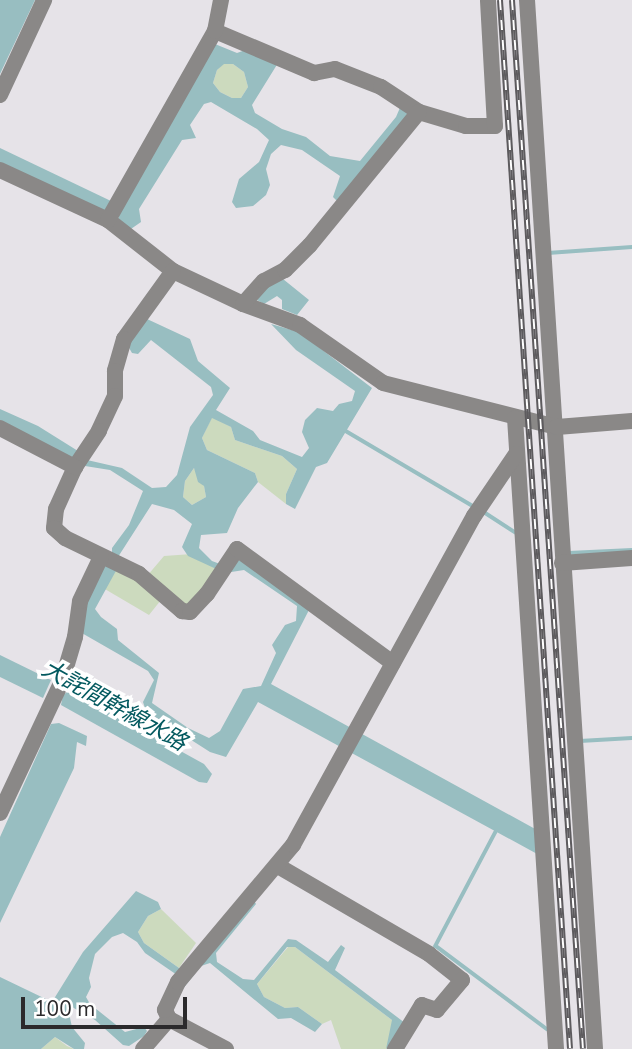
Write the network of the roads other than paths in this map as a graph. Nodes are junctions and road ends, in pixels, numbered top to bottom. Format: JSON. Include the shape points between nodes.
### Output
{"nodes":[{"id":1,"x":44,"y":0,"type":"edge"},
{"id":2,"x":221,"y":0,"type":"edge"},
{"id":3,"x":488,"y":0,"type":"edge"},
{"id":4,"x":527,"y":0,"type":"edge"},
{"id":5,"x":215,"y":32,"type":"junction"},
{"id":6,"x":0,"y":95,"type":"edge"},
{"id":7,"x":411,"y":106,"type":"junction"},
{"id":8,"x":0,"y":170,"type":"edge"},
{"id":9,"x":108,"y":220,"type":"junction"},
{"id":10,"x":173,"y":271,"type":"junction"},
{"id":11,"x":243,"y":304,"type":"junction"},
{"id":12,"x":515,"y":418,"type":"junction"},
{"id":13,"x":632,"y":421,"type":"edge"},
{"id":14,"x":556,"y":427,"type":"junction"},
{"id":15,"x":0,"y":428,"type":"edge"},
{"id":16,"x":516,"y":454,"type":"junction"},
{"id":17,"x":75,"y":467,"type":"junction"},
{"id":18,"x":101,"y":557,"type":"junction"},
{"id":19,"x":632,"y":558,"type":"edge"},
{"id":20,"x":562,"y":563,"type":"junction"},
{"id":21,"x":393,"y":663,"type":"junction"},
{"id":22,"x":0,"y":813,"type":"edge"},
{"id":23,"x":278,"y":866,"type":"junction"},
{"id":24,"x":169,"y":1019,"type":"junction"},
{"id":25,"x":143,"y":1049,"type":"edge"},
{"id":26,"x":226,"y":1049,"type":"edge"},
{"id":27,"x":395,"y":1049,"type":"edge"},
{"id":28,"x":556,"y":1049,"type":"edge"},
{"id":29,"x":596,"y":1049,"type":"edge"}],
"edges":[{"from":1,"to":6,"type":"street"},
{"from":2,"to":5,"type":"street"},
{"from":3,"to":7,"type":"street","via":[[495,126],[466,126]]},
{"from":4,"to":14,"type":"street"},
{"from":5,"to":7,"type":"street","via":[[314,73],[335,69],[381,87]]},
{"from":5,"to":9,"type":"street"},
{"from":7,"to":11,"type":"street","via":[[310,245]]},
{"from":8,"to":9,"type":"street"},
{"from":9,"to":10,"type":"street"},
{"from":10,"to":11,"type":"street"},
{"from":10,"to":17,"type":"street","via":[[124,339],[115,371],[115,396]]},
{"from":11,"to":12,"type":"street","via":[[300,325],[383,383]]},
{"from":12,"to":14,"type":"street"},
{"from":12,"to":16,"type":"street"},
{"from":13,"to":14,"type":"street"},
{"from":14,"to":20,"type":"street"},
{"from":15,"to":17,"type":"street"},
{"from":16,"to":21,"type":"street","via":[[474,516]]},
{"from":16,"to":28,"type":"street"},
{"from":17,"to":18,"type":"street","via":[[55,509],[54,528]]},
{"from":18,"to":21,"type":"street","via":[[139,574],[182,611],[190,612],[237,550]]},
{"from":18,"to":22,"type":"street","via":[[80,601],[75,637],[55,694]]},
{"from":19,"to":20,"type":"street"},
{"from":20,"to":29,"type":"street"},
{"from":21,"to":23,"type":"street"},
{"from":23,"to":24,"type":"street","via":[[178,982],[165,1010]]},
{"from":23,"to":27,"type":"street","via":[[429,954],[462,980],[437,1010],[422,1005]]},
{"from":24,"to":25,"type":"street"},
{"from":24,"to":26,"type":"street"}]}
